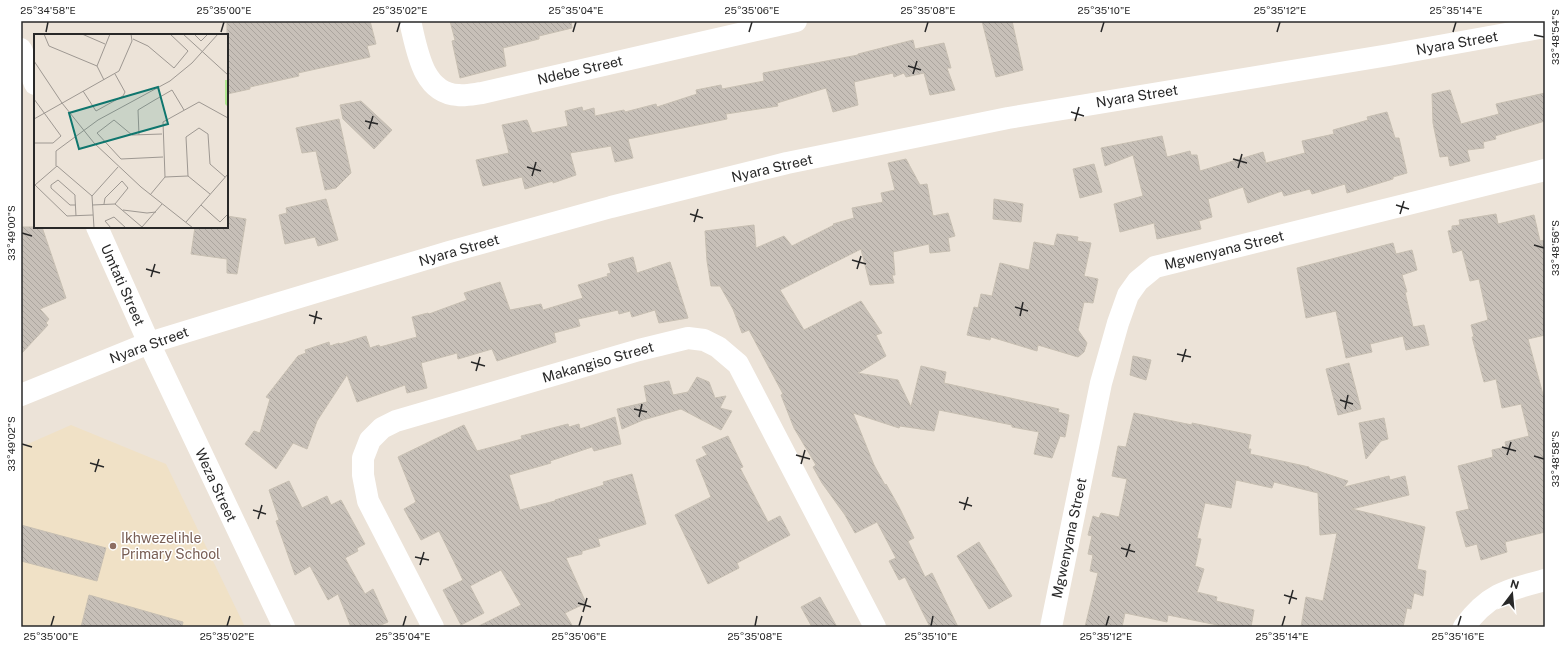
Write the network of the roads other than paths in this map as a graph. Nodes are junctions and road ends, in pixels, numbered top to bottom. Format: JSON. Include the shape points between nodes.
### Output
{"nodes":[{"id":1,"x":410,"y":21,"type":"edge"},
{"id":2,"x":796,"y":21,"type":"edge"},
{"id":3,"x":1545,"y":27,"type":"edge"},
{"id":4,"x":21,"y":49,"type":"edge"},
{"id":5,"x":34,"y":82,"type":"edge"},
{"id":6,"x":1545,"y":170,"type":"edge"},
{"id":7,"x":97,"y":228,"type":"edge"},
{"id":8,"x":149,"y":343,"type":"junction"},
{"id":9,"x":21,"y":395,"type":"edge"},
{"id":10,"x":1545,"y":580,"type":"edge"},
{"id":11,"x":284,"y":627,"type":"edge"},
{"id":12,"x":433,"y":627,"type":"edge"},
{"id":13,"x":875,"y":627,"type":"edge"},
{"id":14,"x":1051,"y":627,"type":"edge"},
{"id":15,"x":1464,"y":627,"type":"edge"}],
"edges":[{"from":1,"to":2,"type":"street","name":"Ndebe Street","via":[[428,79],[446,94],[458,95],[482,93]]},
{"from":3,"to":8,"type":"street","name":"Nyara Street","via":[[1008,118],[787,163],[611,207],[449,252]]},
{"from":4,"to":5,"type":"street"},
{"from":6,"to":14,"type":"street","name":"Mgwenyana Street","via":[[1156,266],[1138,281],[1128,295],[1101,383]]},
{"from":7,"to":8,"type":"street","name":"Umtati Street"},
{"from":8,"to":9,"type":"street","name":"Nyara Street"},
{"from":8,"to":11,"type":"street","name":"Weza Street"},
{"from":10,"to":15,"type":"street","via":[[1496,596],[1482,606]]},
{"from":12,"to":13,"type":"street","name":"Makangiso Street","via":[[368,501],[363,458],[370,440],[382,428],[396,421],[688,338],[704,340],[718,347],[738,364]]}]}
